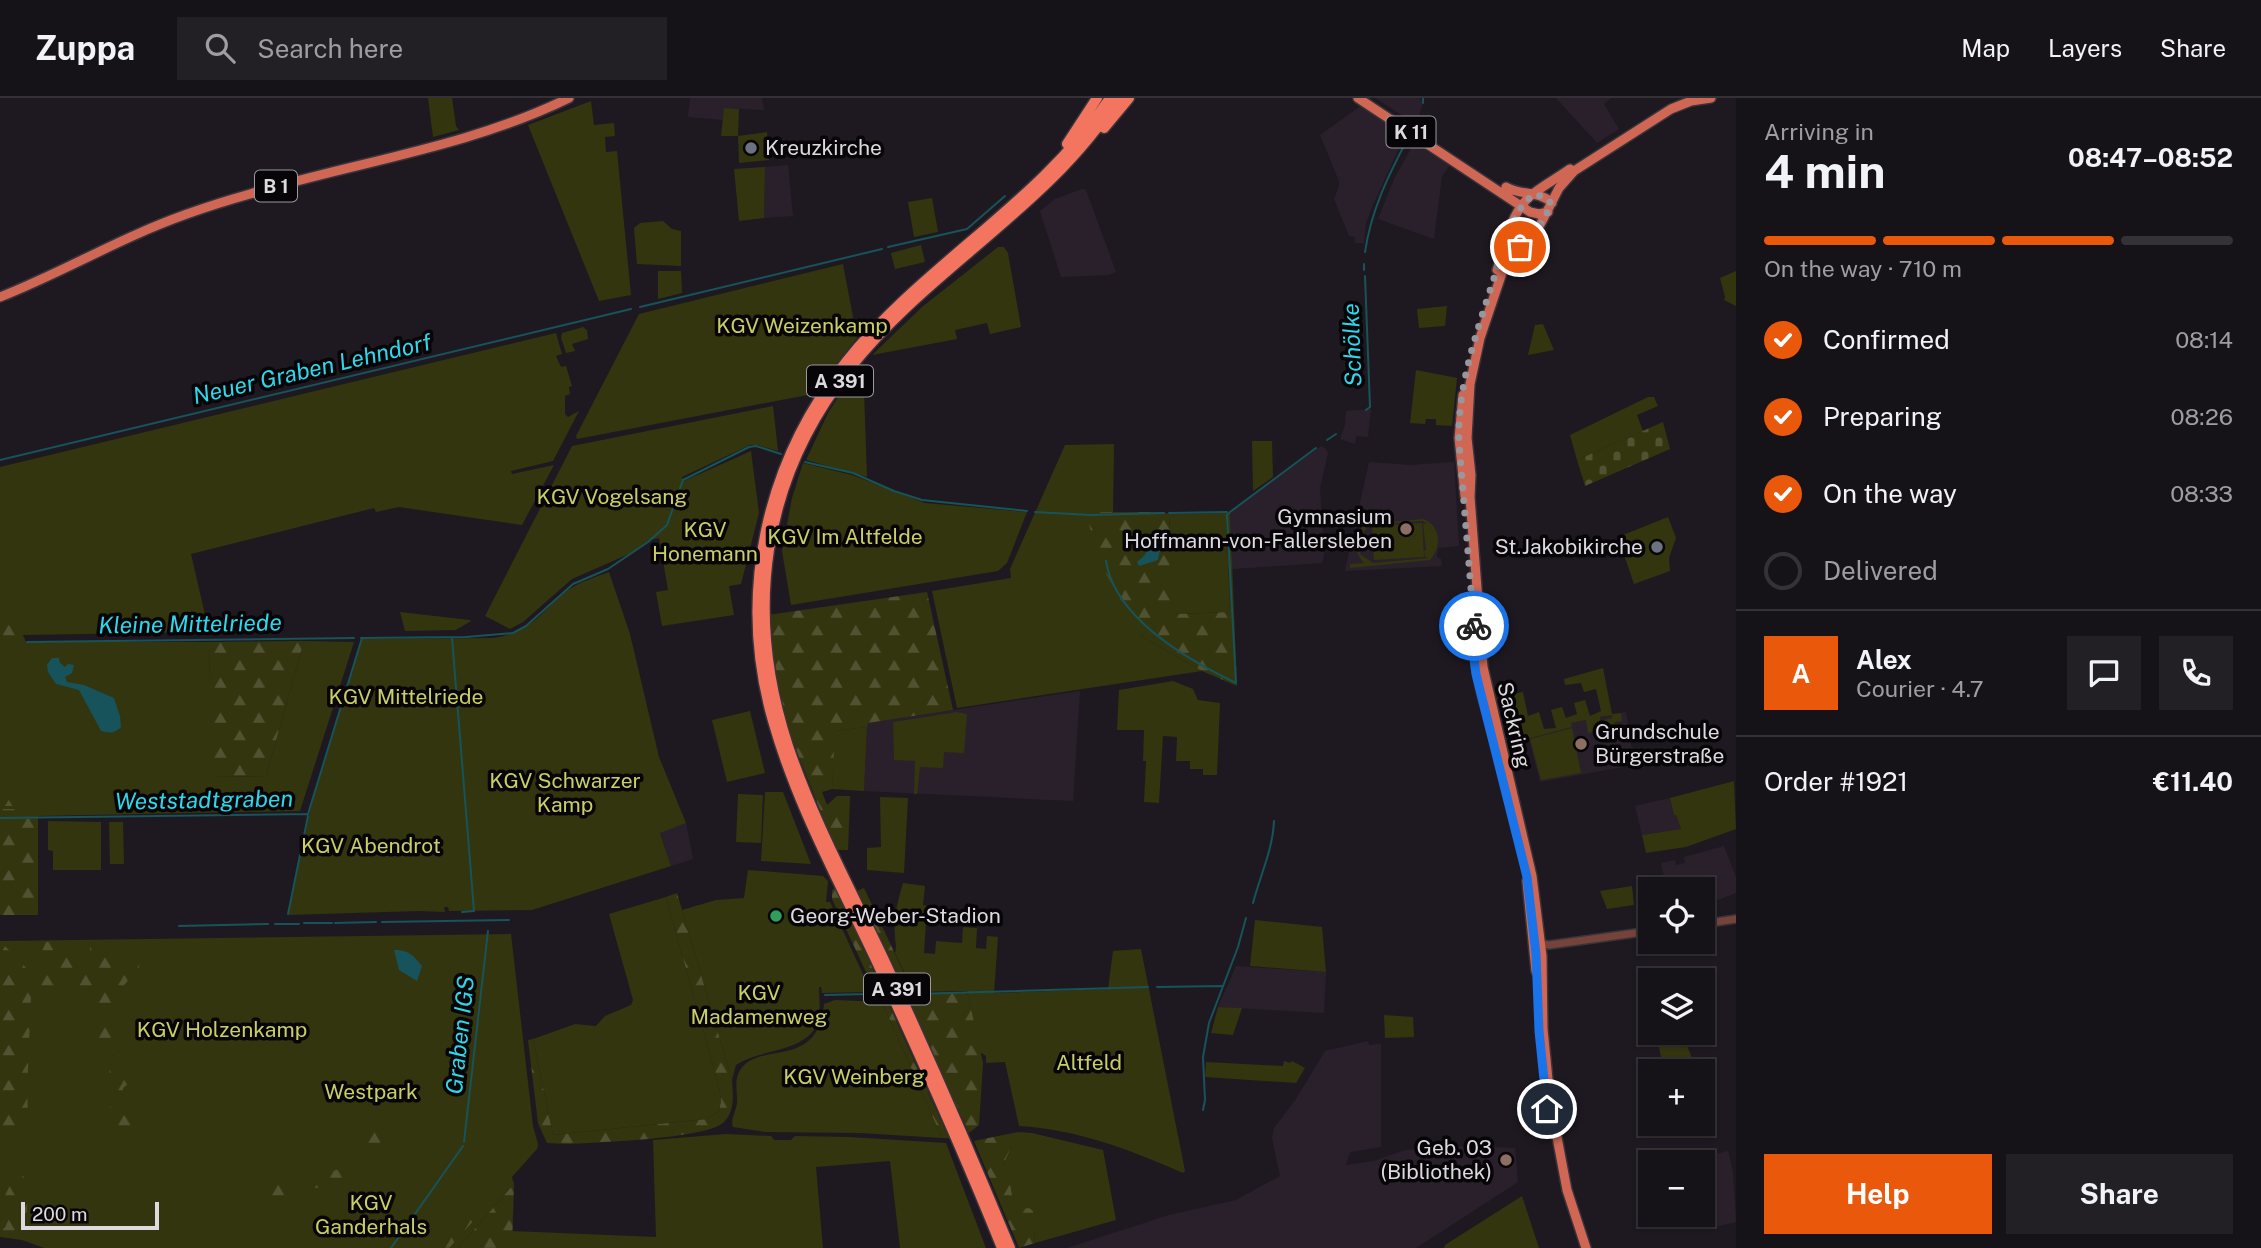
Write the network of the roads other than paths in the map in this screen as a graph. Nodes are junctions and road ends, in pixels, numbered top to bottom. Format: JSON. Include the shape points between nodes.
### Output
{"nodes":[{"id":1,"x":569,"y":98,"type":"edge"},
{"id":2,"x":1097,"y":98,"type":"edge"},
{"id":3,"x":1110,"y":98,"type":"edge"},
{"id":4,"x":1118,"y":98,"type":"edge"},
{"id":5,"x":1129,"y":98,"type":"edge"},
{"id":6,"x":1358,"y":98,"type":"edge"},
{"id":7,"x":1366,"y":98,"type":"edge"},
{"id":8,"x":1686,"y":98,"type":"edge"},
{"id":9,"x":1711,"y":98,"type":"edge"},
{"id":10,"x":1081,"y":149,"type":"junction"},
{"id":11,"x":1565,"y":175,"type":"junction"},
{"id":12,"x":1029,"y":190,"type":"junction"},
{"id":13,"x":1510,"y":193,"type":"junction"},
{"id":14,"x":1534,"y":194,"type":"junction"},
{"id":15,"x":1522,"y":205,"type":"junction"},
{"id":16,"x":1550,"y":208,"type":"junction"},
{"id":17,"x":0,"y":297,"type":"edge"},
{"id":18,"x":760,"y":605,"type":"junction"},
{"id":19,"x":1516,"y":821,"type":"junction"},
{"id":20,"x":1736,"y":919,"type":"edge"},
{"id":21,"x":1715,"y":922,"type":"edge"},
{"id":22,"x":1638,"y":932,"type":"edge"},
{"id":23,"x":1537,"y":944,"type":"junction"},
{"id":24,"x":1555,"y":1142,"type":"junction"},
{"id":25,"x":1000,"y":1233,"type":"junction"},
{"id":26,"x":1002,"y":1248,"type":"edge"},
{"id":27,"x":1012,"y":1248,"type":"edge"},
{"id":28,"x":1581,"y":1248,"type":"edge"},
{"id":29,"x":1586,"y":1248,"type":"edge"}],
"edges":[{"from":1,"to":17,"type":"main road","number":"B 1","via":[[464,139],[336,169],[187,214]]},
{"from":2,"to":12,"type":"highway"},
{"from":3,"to":12,"type":"highway","number":"A 391","via":[[1073,147]]},
{"from":4,"to":10,"type":"highway","number":"A 391"},
{"from":5,"to":10,"type":"highway"},
{"from":6,"to":13,"type":"main road","number":"K 11"},
{"from":7,"to":13,"type":"main road","number":"K 11"},
{"from":8,"to":11,"type":"main road"},
{"from":9,"to":11,"type":"main road","via":[[1671,109]]},
{"from":10,"to":18,"type":"highway","number":"A 391","via":[[896,318],[850,367],[825,402],[783,489]]},
{"from":11,"to":14,"type":"main road"},
{"from":11,"to":16,"type":"main road"},
{"from":12,"to":18,"type":"highway","number":"A 391","via":[[891,313],[845,362],[819,399],[776,488],[763,538]]},
{"from":13,"to":14,"type":"main road","number":"K 11"},
{"from":13,"to":15,"type":"main road","number":"K 11"},
{"from":14,"to":15,"type":"main road"},
{"from":14,"to":16,"type":"main road","number":"K 11","via":[[1544,197]]},
{"from":15,"to":16,"type":"main road","number":"K 11","via":[[1536,214]]},
{"from":15,"to":19,"type":"main road","name":"Sackring","via":[[1472,348],[1459,438],[1475,668]]},
{"from":16,"to":19,"type":"main road","name":"Sackring","via":[[1505,264],[1480,338],[1468,397],[1482,667]]},
{"from":18,"to":25,"type":"highway","number":"A 391","via":[[762,671],[792,777]]},
{"from":19,"to":23,"type":"main road"},
{"from":20,"to":21,"type":"street"},
{"from":22,"to":23,"type":"street"},
{"from":23,"to":24,"type":"main road","via":[[1540,1053]]},
{"from":24,"to":28,"type":"main road","via":[[1563,1196]]},
{"from":24,"to":29,"type":"main road"},
{"from":25,"to":26,"type":"highway"},
{"from":25,"to":27,"type":"highway","number":"A 391"}]}
